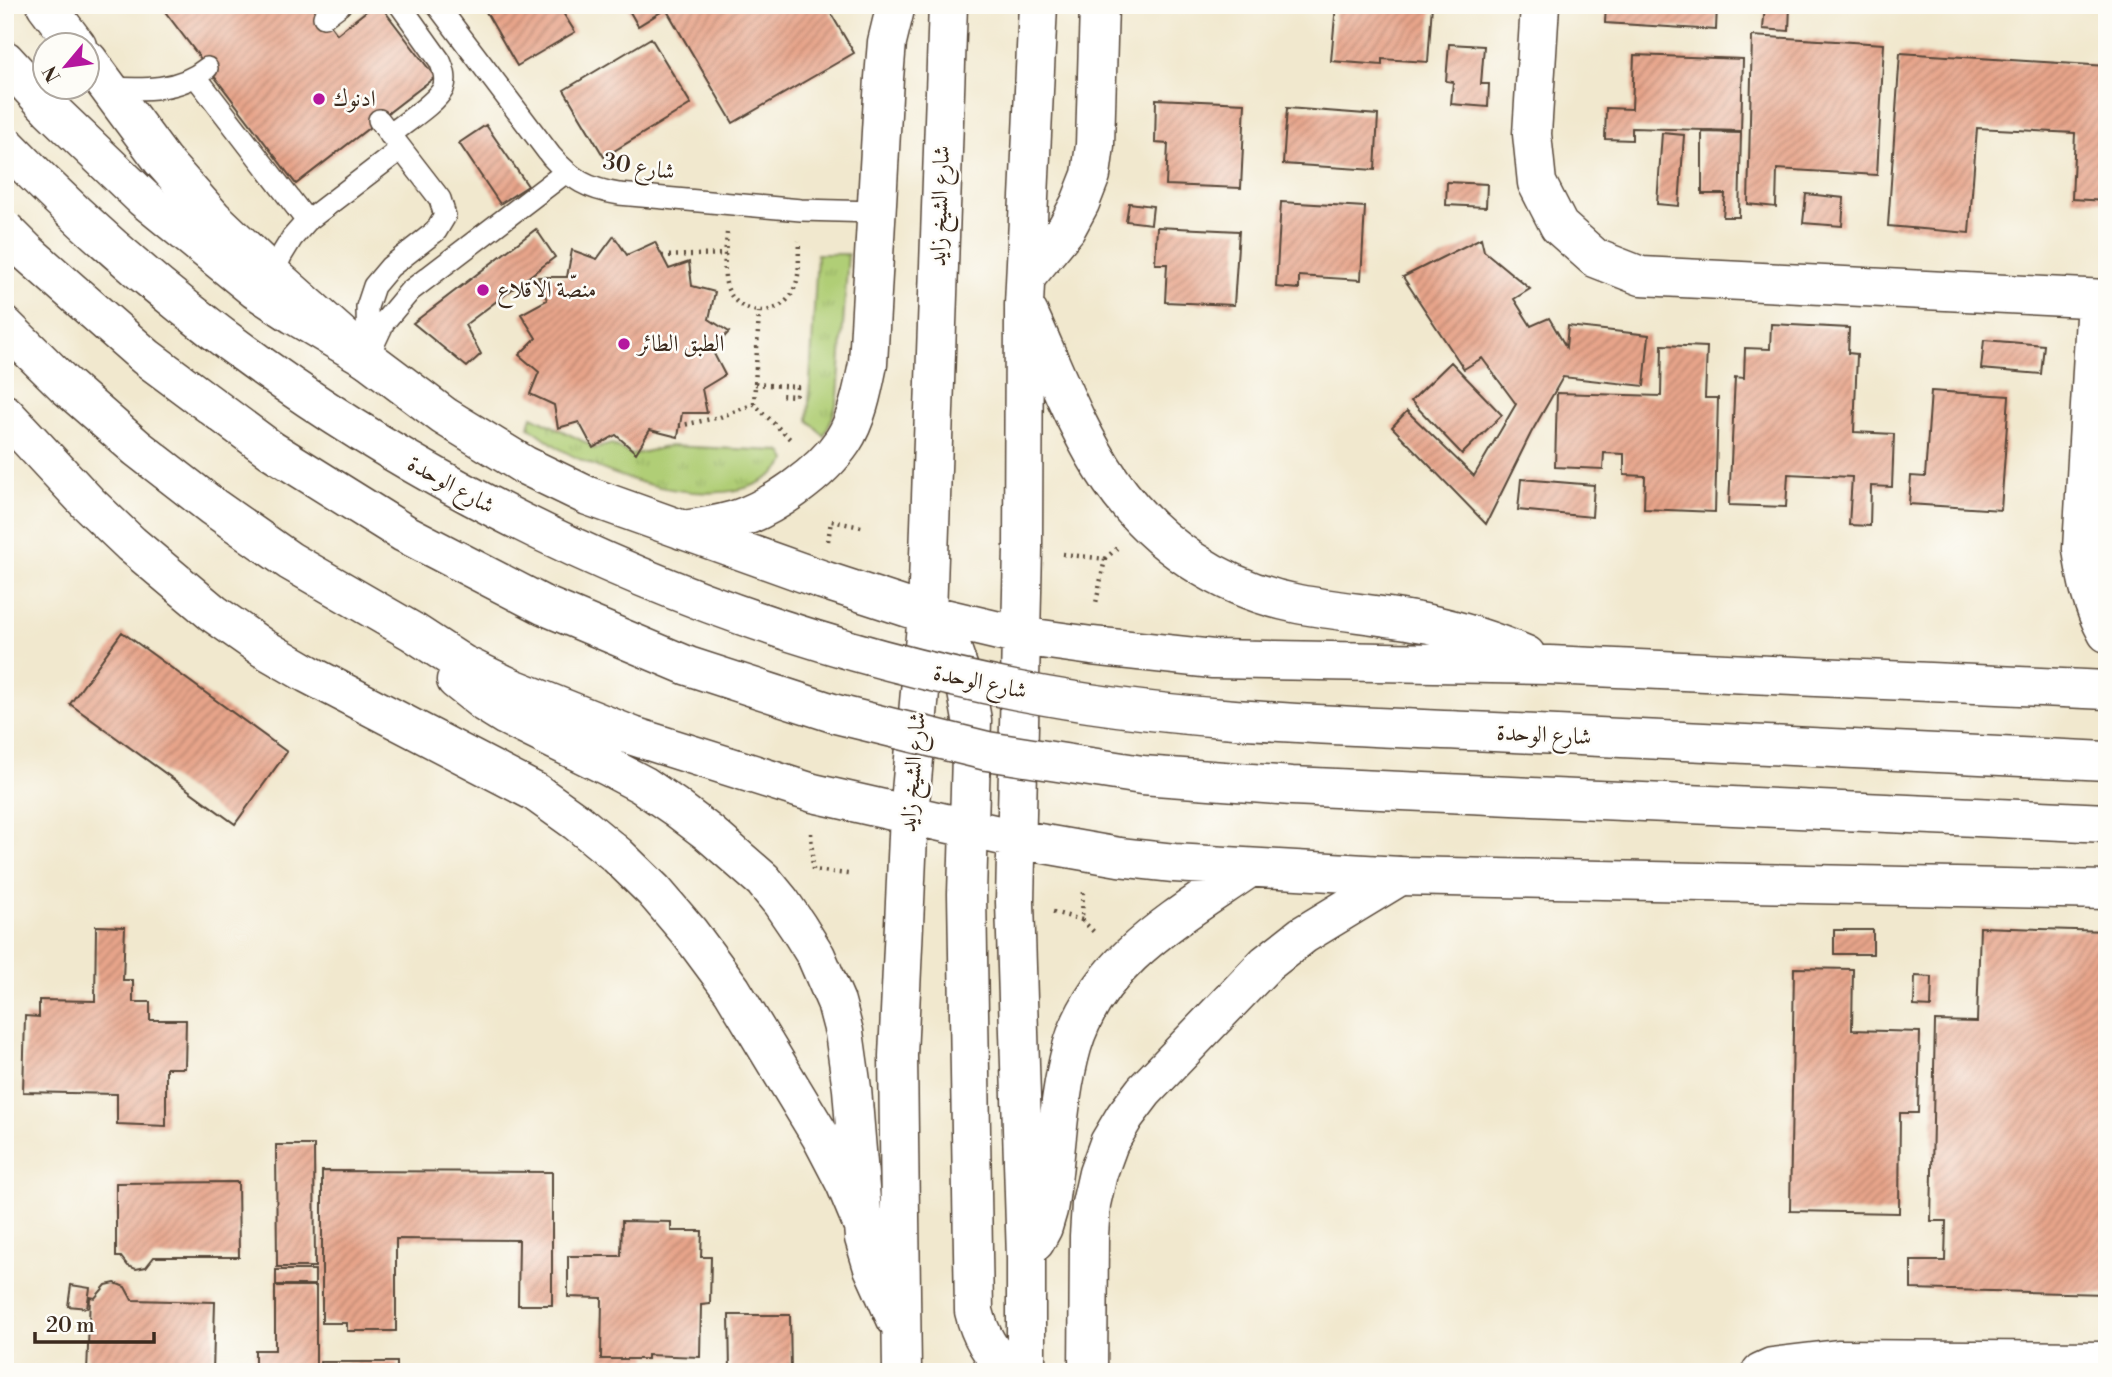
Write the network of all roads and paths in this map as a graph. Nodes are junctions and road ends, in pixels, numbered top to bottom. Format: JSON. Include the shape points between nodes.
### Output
{"nodes":[{"id":1,"x":46,"y":5,"type":"edge"},
{"id":2,"x":400,"y":5,"type":"edge"},
{"id":3,"x":437,"y":5,"type":"edge"},
{"id":4,"x":896,"y":5,"type":"edge"},
{"id":5,"x":948,"y":5,"type":"edge"},
{"id":6,"x":1038,"y":5,"type":"edge"},
{"id":7,"x":1099,"y":5,"type":"edge"},
{"id":8,"x":1540,"y":5,"type":"edge"},
{"id":9,"x":66,"y":32,"type":"edge"},
{"id":10,"x":5,"y":60,"type":"edge"},
{"id":11,"x":102,"y":76,"type":"edge"},
{"id":12,"x":102,"y":79,"type":"edge"},
{"id":13,"x":390,"y":135,"type":"junction"},
{"id":14,"x":5,"y":144,"type":"edge"},
{"id":15,"x":566,"y":172,"type":"junction"},
{"id":16,"x":876,"y":212,"type":"junction"},
{"id":17,"x":307,"y":221,"type":"junction"},
{"id":18,"x":5,"y":230,"type":"edge"},
{"id":19,"x":727,"y":235,"type":"dead end"},
{"id":20,"x":799,"y":242,"type":"dead end"},
{"id":21,"x":726,"y":254,"type":"junction"},
{"id":22,"x":662,"y":256,"type":"dead end"},
{"id":23,"x":273,"y":275,"type":"junction"},
{"id":24,"x":1025,"y":291,"type":"junction"},
{"id":25,"x":2101,"y":299,"type":"edge"},
{"id":26,"x":759,"y":312,"type":"junction"},
{"id":27,"x":5,"y":326,"type":"edge"},
{"id":28,"x":368,"y":359,"type":"junction"},
{"id":29,"x":755,"y":384,"type":"junction"},
{"id":30,"x":779,"y":395,"type":"dead end"},
{"id":31,"x":754,"y":404,"type":"junction"},
{"id":32,"x":5,"y":414,"type":"edge"},
{"id":33,"x":679,"y":426,"type":"dead end"},
{"id":34,"x":780,"y":428,"type":"dead end"},
{"id":35,"x":866,"y":528,"type":"dead end"},
{"id":36,"x":681,"y":530,"type":"junction"},
{"id":37,"x":827,"y":544,"type":"dead end"},
{"id":38,"x":1063,"y":554,"type":"dead end"},
{"id":39,"x":1096,"y":603,"type":"dead end"},
{"id":40,"x":928,"y":614,"type":"junction"},
{"id":41,"x":413,"y":632,"type":"junction"},
{"id":42,"x":2107,"y":633,"type":"edge"},
{"id":43,"x":1020,"y":635,"type":"junction"},
{"id":44,"x":1550,"y":665,"type":"junction"},
{"id":45,"x":2107,"y":690,"type":"edge"},
{"id":46,"x":2107,"y":761,"type":"edge"},
{"id":47,"x":909,"y":814,"type":"junction"},
{"id":48,"x":2107,"y":823,"type":"edge"},
{"id":49,"x":968,"y":829,"type":"junction"},
{"id":50,"x":811,"y":831,"type":"dead end"},
{"id":51,"x":1016,"y":839,"type":"junction"},
{"id":52,"x":1248,"y":869,"type":"junction"},
{"id":53,"x":848,"y":874,"type":"dead end"},
{"id":54,"x":1400,"y":876,"type":"junction"},
{"id":55,"x":1083,"y":884,"type":"dead end"},
{"id":56,"x":2107,"y":890,"type":"edge"},
{"id":57,"x":1049,"y":911,"type":"dead end"},
{"id":58,"x":863,"y":1226,"type":"junction"},
{"id":59,"x":1026,"y":1259,"type":"junction"},
{"id":60,"x":902,"y":1332,"type":"junction"},
{"id":61,"x":2107,"y":1361,"type":"edge"},
{"id":62,"x":902,"y":1372,"type":"edge"},
{"id":63,"x":1009,"y":1372,"type":"edge"},
{"id":64,"x":1026,"y":1372,"type":"edge"},
{"id":65,"x":1088,"y":1372,"type":"edge"},
{"id":66,"x":1760,"y":1372,"type":"edge"}],
"edges":[{"from":1,"to":9,"type":"main road"},
{"from":2,"to":13,"type":"lane","via":[[440,61],[446,80],[436,98]]},
{"from":3,"to":15,"type":"lane","name":"شارع 30"},
{"from":4,"to":16,"type":"main road","via":[[887,42]]},
{"from":5,"to":40,"type":"main road","name":"شارع الشيخ زايد"},
{"from":6,"to":24,"type":"main road"},
{"from":7,"to":24,"type":"main road","via":[[1091,175],[1066,229]]},
{"from":8,"to":25,"type":"main road","via":[[1532,134],[1537,183],[1559,226],[1595,258],[1641,276]]},
{"from":10,"to":28,"type":"main road","via":[[96,155],[186,233],[266,297]]},
{"from":11,"to":17,"type":"lane","via":[[139,90],[176,85],[202,72]]},
{"from":12,"to":23,"type":"main road","via":[[188,192]]},
{"from":13,"to":17,"type":"lane"},
{"from":13,"to":28,"type":"lane","via":[[440,199],[445,216],[436,231],[390,267],[374,286],[367,307]]},
{"from":14,"to":46,"type":"main road","name":"شارع الوحدة","bridge":true,"via":[[148,278],[258,365],[374,442],[496,511],[622,570],[752,620],[886,662],[1021,692],[1159,712],[1298,723]]},
{"from":15,"to":16,"type":"lane","name":"شارع 30","via":[[600,191],[619,194]]},
{"from":15,"to":28,"type":"lane","via":[[410,291],[384,322]]},
{"from":16,"to":36,"type":"main road","via":[[868,365],[844,440],[802,483],[762,508],[737,519]]},
{"from":17,"to":23,"type":"lane","via":[[292,238]]},
{"from":18,"to":48,"type":"main road","bridge":true,"via":[[146,357],[271,450],[404,533],[543,605],[688,666],[836,714],[987,751],[1142,775],[1306,787]]},
{"from":19,"to":21,"type":"path"},
{"from":20,"to":26,"type":"path","via":[[794,291],[780,307]]},
{"from":21,"to":22,"type":"path"},
{"from":21,"to":26,"type":"path","via":[[726,286],[731,296]]},
{"from":23,"to":28,"type":"main road"},
{"from":24,"to":43,"type":"main road"},
{"from":24,"to":44,"type":"main road","via":[[1083,432],[1111,482],[1182,555],[1216,577],[1260,595],[1428,623]]},
{"from":25,"to":42,"type":"main road","via":[[2082,549],[2086,583]]},
{"from":26,"to":29,"type":"path"},
{"from":27,"to":41,"type":"main road","via":[[127,439],[213,506],[290,561]]},
{"from":28,"to":36,"type":"main road","via":[[444,416],[524,465],[588,496]]},
{"from":29,"to":30,"type":"path","via":[[797,387],[796,396]]},
{"from":29,"to":31,"type":"path"},
{"from":31,"to":33,"type":"path"},
{"from":31,"to":34,"type":"path"},
{"from":32,"to":58,"type":"main road","via":[[88,503],[213,613],[308,674],[535,792],[617,855],[663,901],[733,990],[821,1137]]},
{"from":35,"to":37,"type":"path","via":[[831,521]]},
{"from":36,"to":40,"type":"main road"},
{"from":38,"to":39,"type":"path","via":[[1105,559]]},
{"from":40,"to":43,"type":"main road"},
{"from":40,"to":47,"type":"main road","name":"شارع الشيخ زايد"},
{"from":40,"to":49,"type":"main road","via":[[951,646],[967,692],[972,720]]},
{"from":41,"to":47,"type":"main road","via":[[462,664],[510,687],[634,736],[813,793]]},
{"from":41,"to":58,"type":"main road","via":[[448,672],[485,703],[643,785],[709,834],[763,880],[781,902],[816,956],[844,1032]]},
{"from":43,"to":44,"type":"main road","via":[[1213,659]]},
{"from":43,"to":51,"type":"main road"},
{"from":44,"to":45,"type":"main road"},
{"from":47,"to":49,"type":"main road"},
{"from":47,"to":60,"type":"main road","name":"شارع الشيخ زايد","via":[[898,1056]]},
{"from":49,"to":51,"type":"main road"},
{"from":49,"to":63,"type":"main road","via":[[974,1311],[984,1341]]},
{"from":50,"to":53,"type":"path","via":[[813,870]]},
{"from":51,"to":52,"type":"main road","via":[[1147,860]]},
{"from":51,"to":59,"type":"main road"},
{"from":52,"to":54,"type":"main road"},
{"from":52,"to":59,"type":"main road","via":[[1123,962],[1099,989],[1072,1046],[1048,1210]]},
{"from":54,"to":56,"type":"main road"},
{"from":54,"to":65,"type":"main road","via":[[1303,935],[1266,964],[1125,1116],[1109,1143],[1091,1204]]},
{"from":55,"to":57,"type":"path","via":[[1082,920]]},
{"from":58,"to":60,"type":"main road","via":[[873,1268]]},
{"from":59,"to":64,"type":"main road"},
{"from":60,"to":62,"type":"main road","name":"شارع الشيخ زايد"},
{"from":61,"to":66,"type":"main road","via":[[1838,1359]]}]}
